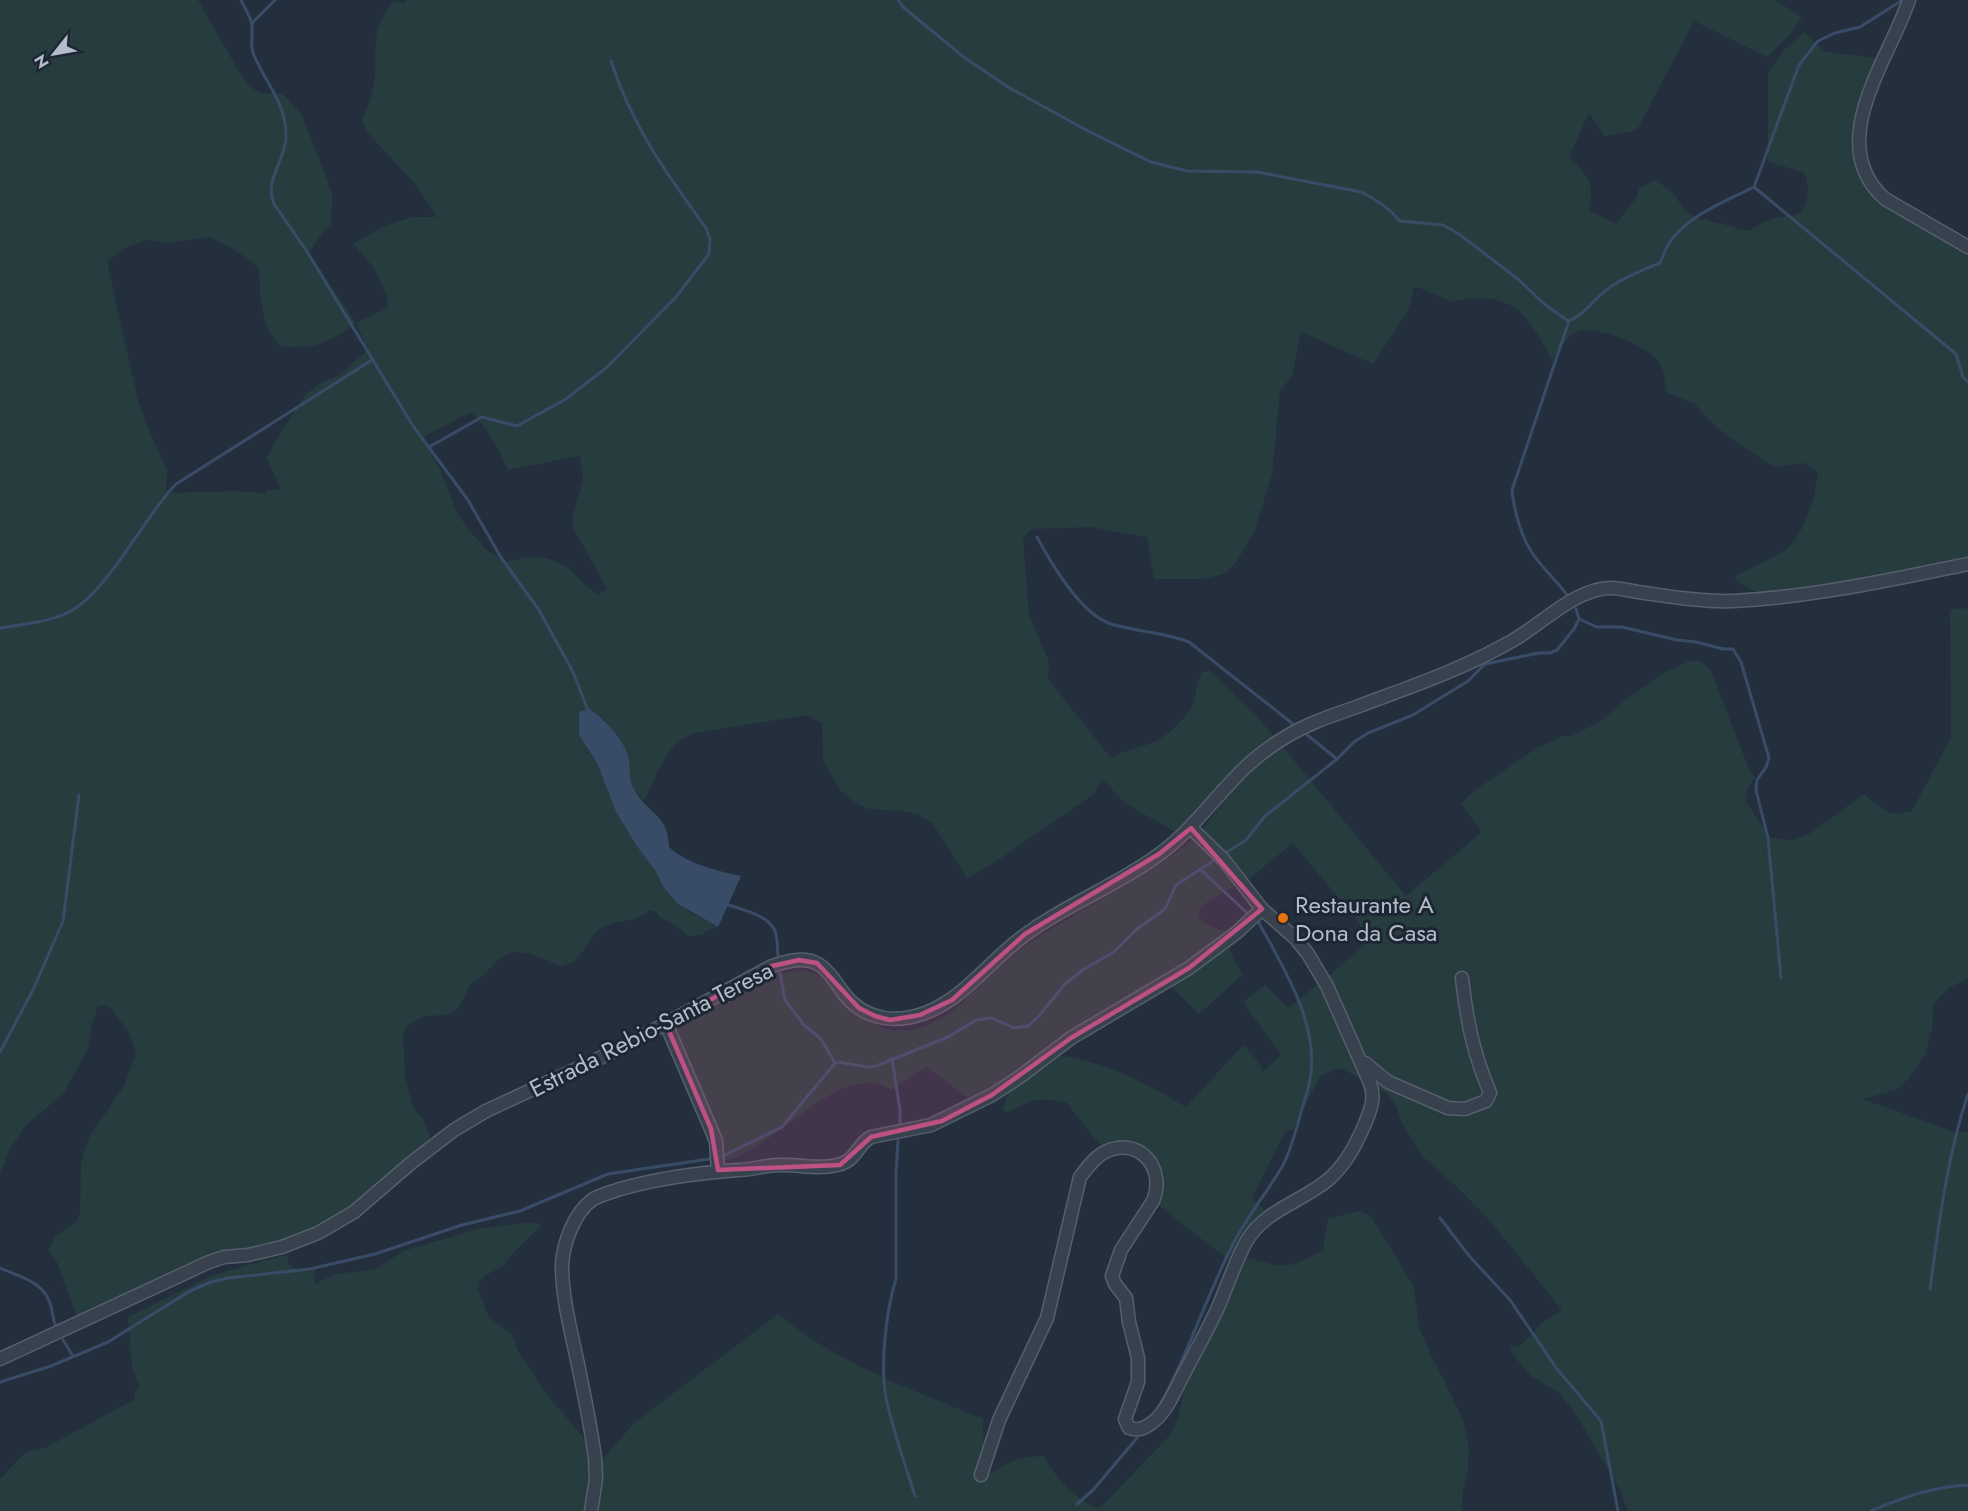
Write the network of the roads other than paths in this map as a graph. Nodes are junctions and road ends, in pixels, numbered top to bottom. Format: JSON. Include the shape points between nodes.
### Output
{"nodes":[{"id":1,"x":1909,"y":0,"type":"edge"},
{"id":2,"x":1968,"y":247,"type":"edge"},
{"id":3,"x":1968,"y":564,"type":"edge"},
{"id":4,"x":1191,"y":828,"type":"junction"},
{"id":5,"x":1262,"y":909,"type":"junction"},
{"id":6,"x":1462,"y":978,"type":"dead end"},
{"id":7,"x":666,"y":1024,"type":"junction"},
{"id":8,"x":1360,"y":1058,"type":"junction"},
{"id":9,"x":718,"y":1170,"type":"junction"},
{"id":10,"x":0,"y":1359,"type":"edge"},
{"id":11,"x":981,"y":1475,"type":"dead end"},
{"id":12,"x":591,"y":1511,"type":"edge"}],
"edges":[{"from":1,"to":2,"type":"street","via":[[1863,112],[1859,153],[1870,182],[1885,200]]},
{"from":3,"to":4,"type":"street","name":"Estrada Rebio-Santa Teresa","via":[[1810,594],[1731,601],[1610,588],[1592,592],[1562,607],[1510,643],[1305,726],[1233,779]]},
{"from":4,"to":5,"type":"street","via":[[1224,860]]},
{"from":4,"to":7,"type":"street","name":"Estrada Rebio-Santa Teresa","via":[[1152,859],[1025,934],[952,1000],[920,1015],[890,1020],[875,1016],[847,998],[817,963],[799,960],[772,966]]},
{"from":5,"to":8,"type":"street","via":[[1296,939],[1313,962]]},
{"from":5,"to":9,"type":"street","via":[[1188,968],[1071,1038],[992,1095],[942,1121],[871,1137],[840,1165]]},
{"from":6,"to":8,"type":"street","via":[[1469,1031],[1490,1093],[1486,1101],[1465,1109],[1442,1106],[1388,1082]]},
{"from":7,"to":9,"type":"street","via":[[716,1141]]},
{"from":7,"to":10,"type":"street","name":"Estrada Rebio-Santa Teresa","via":[[486,1110],[428,1150],[354,1212],[318,1233],[282,1248],[209,1262]]},
{"from":8,"to":11,"type":"street","via":[[1374,1093],[1353,1151],[1328,1180],[1256,1228],[1173,1394],[1155,1420],[1137,1430],[1127,1425],[1125,1419],[1138,1382],[1138,1358],[1126,1298],[1112,1276],[1121,1250],[1153,1202],[1157,1175],[1148,1158],[1132,1149],[1110,1150],[1095,1158],[1080,1177],[1047,1318],[999,1420]]},
{"from":9,"to":12,"type":"street","via":[[663,1179],[593,1198],[580,1214],[566,1244],[563,1286],[595,1458]]}]}
